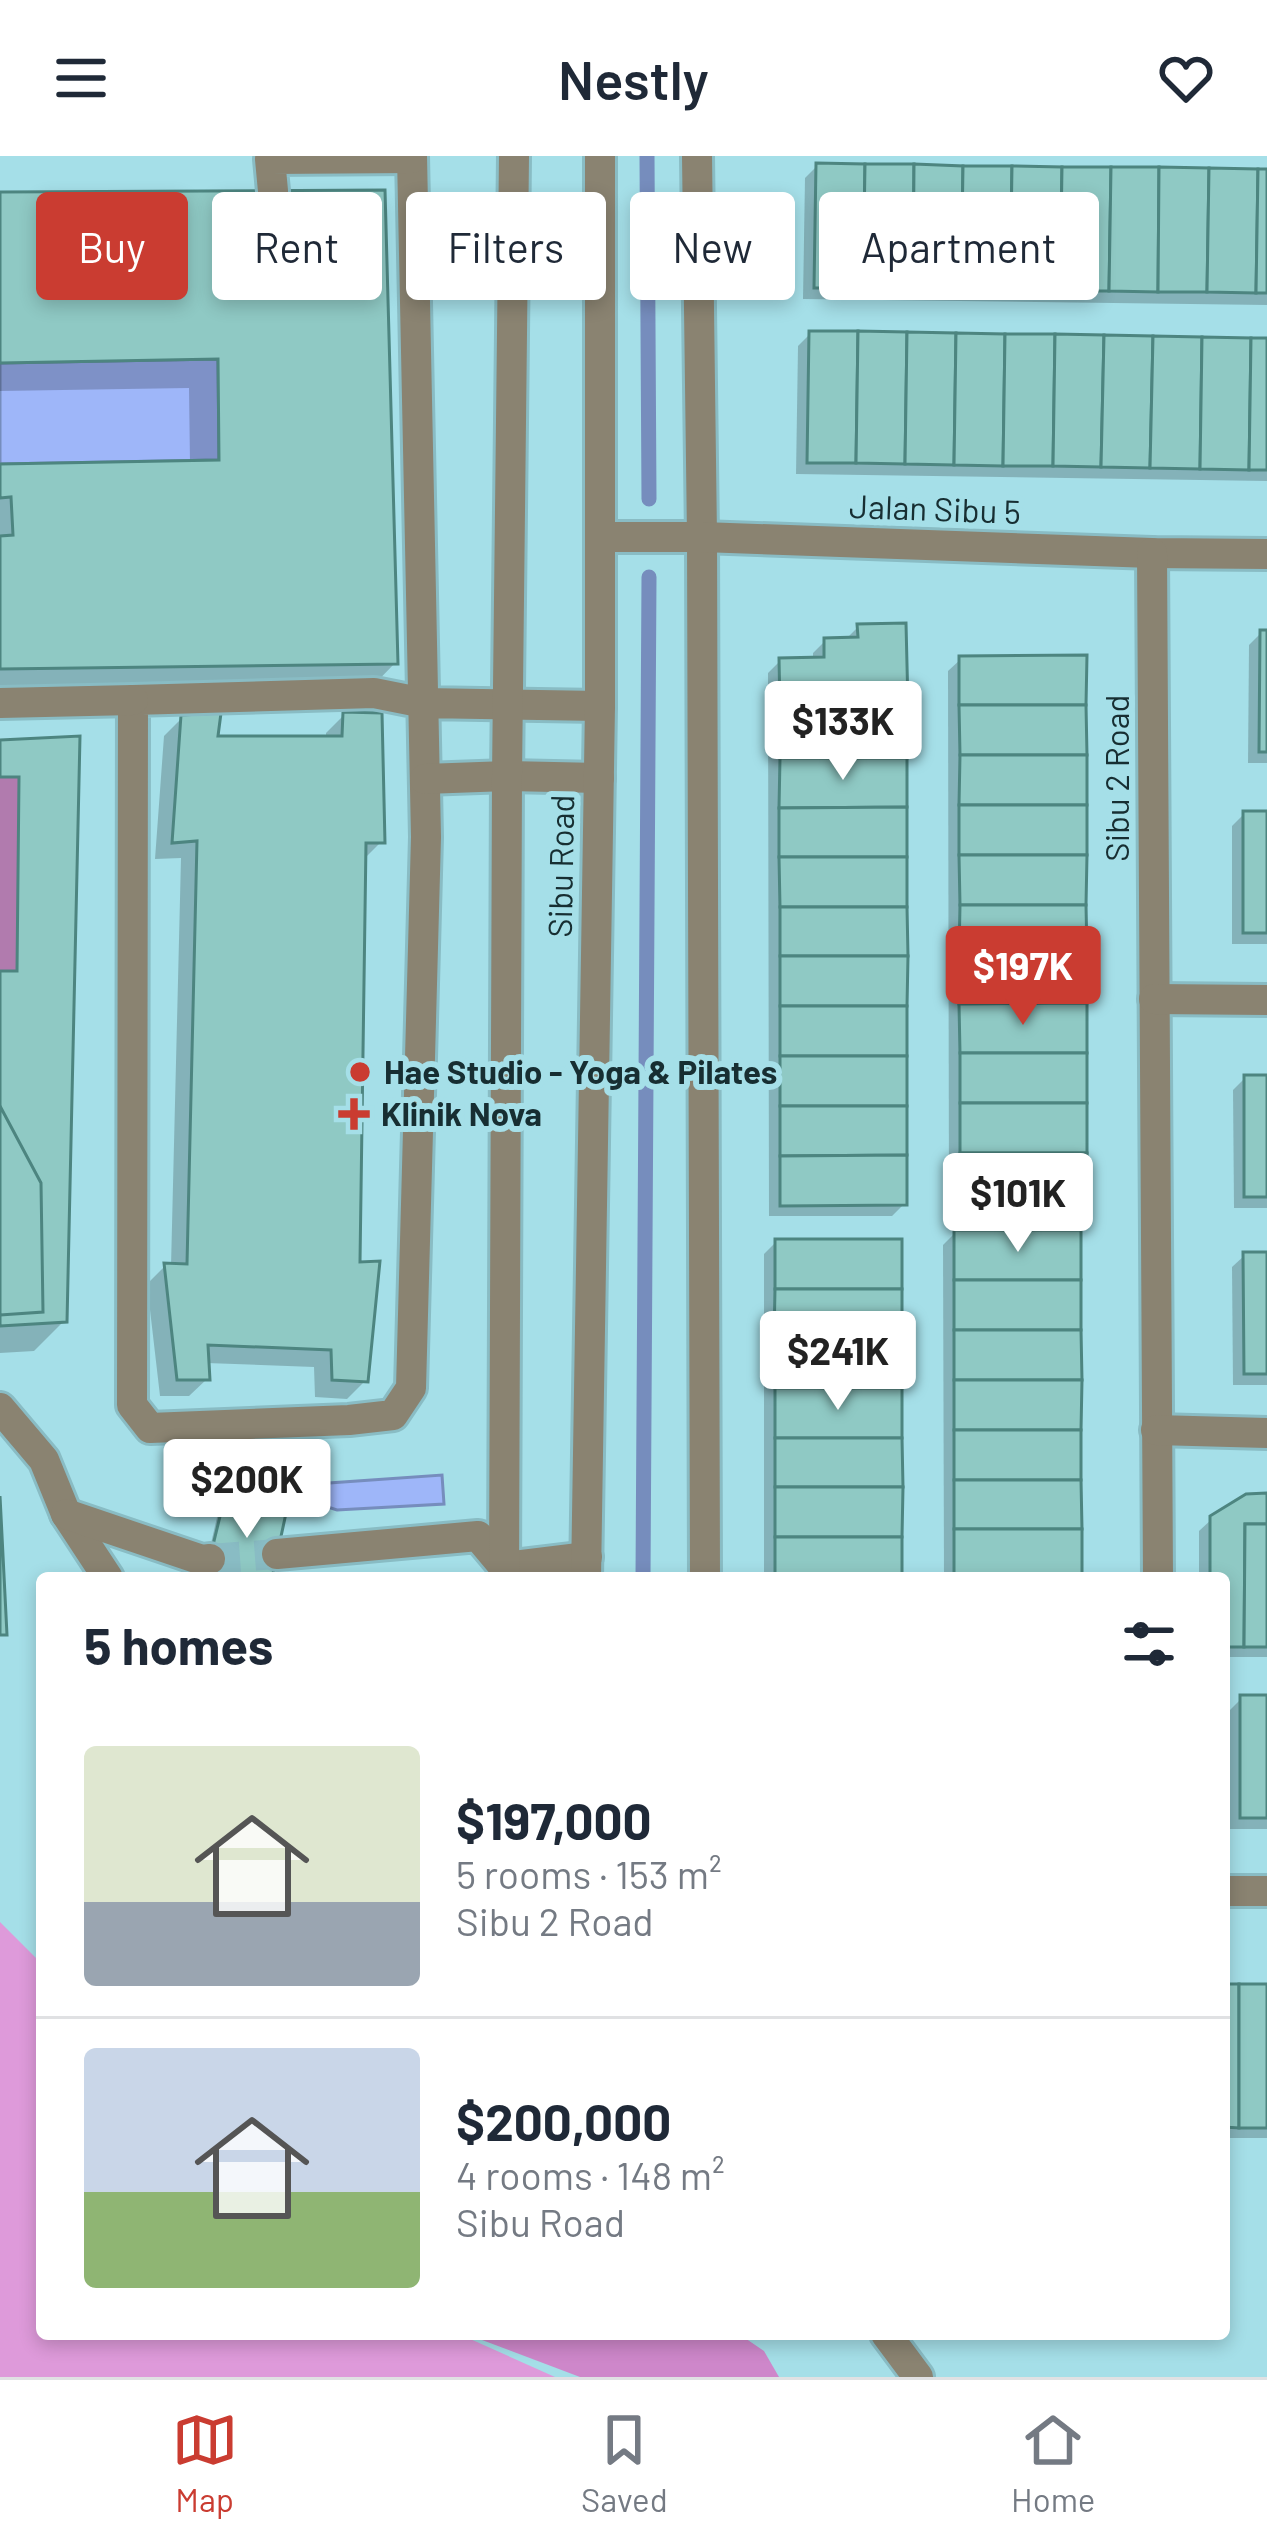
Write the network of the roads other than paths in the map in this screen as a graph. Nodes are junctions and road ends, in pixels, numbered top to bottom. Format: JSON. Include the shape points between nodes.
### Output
{"nodes":[{"id":1,"x":514,"y":156,"type":"edge"},
{"id":2,"x":600,"y":156,"type":"edge"},
{"id":3,"x":697,"y":156,"type":"edge"},
{"id":4,"x":412,"y":157,"type":"edge"},
{"id":5,"x":273,"y":190,"type":"dead end"},
{"id":6,"x":601,"y":537,"type":"junction"},
{"id":7,"x":702,"y":537,"type":"junction"},
{"id":8,"x":1151,"y":553,"type":"junction"},
{"id":9,"x":1267,"y":554,"type":"edge"},
{"id":10,"x":133,"y":700,"type":"junction"},
{"id":11,"x":424,"y":703,"type":"junction"},
{"id":12,"x":508,"y":703,"type":"junction"},
{"id":13,"x":0,"y":704,"type":"edge"},
{"id":14,"x":600,"y":706,"type":"junction"},
{"id":15,"x":507,"y":776,"type":"junction"},
{"id":16,"x":598,"y":778,"type":"junction"},
{"id":17,"x":425,"y":779,"type":"junction"},
{"id":18,"x":1154,"y":1000,"type":"junction"},
{"id":19,"x":1267,"y":1000,"type":"edge"},
{"id":20,"x":0,"y":1408,"type":"edge"},
{"id":21,"x":1156,"y":1430,"type":"junction"},
{"id":22,"x":1267,"y":1433,"type":"edge"},
{"id":23,"x":66,"y":1514,"type":"junction"},
{"id":24,"x":210,"y":1559,"type":"tunnel mouth"},
{"id":25,"x":287,"y":1562,"type":"tunnel mouth"},
{"id":26,"x":586,"y":1567,"type":"edge"},
{"id":27,"x":104,"y":1572,"type":"edge"},
{"id":28,"x":502,"y":1572,"type":"edge"},
{"id":29,"x":503,"y":1572,"type":"edge"},
{"id":30,"x":527,"y":1572,"type":"edge"},
{"id":31,"x":705,"y":1572,"type":"edge"},
{"id":32,"x":1158,"y":1572,"type":"edge"},
{"id":33,"x":1230,"y":1891,"type":"edge"},
{"id":34,"x":1267,"y":1891,"type":"edge"},
{"id":35,"x":890,"y":2340,"type":"edge"},
{"id":36,"x":918,"y":2377,"type":"edge"}],
"edges":[{"from":1,"to":12,"type":"street","name":"Sibu Road"},
{"from":2,"to":6,"type":"street","name":"Sibu Road"},
{"from":3,"to":7,"type":"street"},
{"from":4,"to":5,"type":"street","via":[[270,160]]},
{"from":4,"to":11,"type":"street"},
{"from":6,"to":7,"type":"street","name":"Jalan Sibu 5"},
{"from":6,"to":14,"type":"street","name":"Sibu Road"},
{"from":7,"to":8,"type":"street","name":"Jalan Sibu 5"},
{"from":7,"to":31,"type":"street"},
{"from":8,"to":9,"type":"street","name":"Jalan Sibu 5"},
{"from":8,"to":18,"type":"street","name":"Sibu 2 Road"},
{"from":10,"to":11,"type":"street","via":[[374,693]]},
{"from":10,"to":13,"type":"street"},
{"from":10,"to":17,"type":"street","via":[[132,1405],[150,1428],[394,1415],[411,1388]]},
{"from":11,"to":12,"type":"street"},
{"from":11,"to":17,"type":"street"},
{"from":12,"to":14,"type":"street"},
{"from":12,"to":15,"type":"street","name":"Sibu Road"},
{"from":14,"to":16,"type":"street","name":"Sibu Road"},
{"from":15,"to":16,"type":"street"},
{"from":15,"to":17,"type":"street"},
{"from":15,"to":29,"type":"street","name":"Sibu Road"},
{"from":16,"to":26,"type":"street","name":"Sibu Road"},
{"from":18,"to":19,"type":"street"},
{"from":18,"to":21,"type":"street","name":"Sibu 2 Road"},
{"from":20,"to":23,"type":"street","via":[[44,1460]]},
{"from":21,"to":22,"type":"street"},
{"from":21,"to":32,"type":"street","name":"Sibu 2 Road"},
{"from":23,"to":24,"type":"street"},
{"from":23,"to":27,"type":"street"},
{"from":25,"to":28,"type":"street","via":[[478,1536]]},
{"from":26,"to":30,"type":"street"},
{"from":33,"to":34,"type":"street"},
{"from":35,"to":36,"type":"street"}]}
